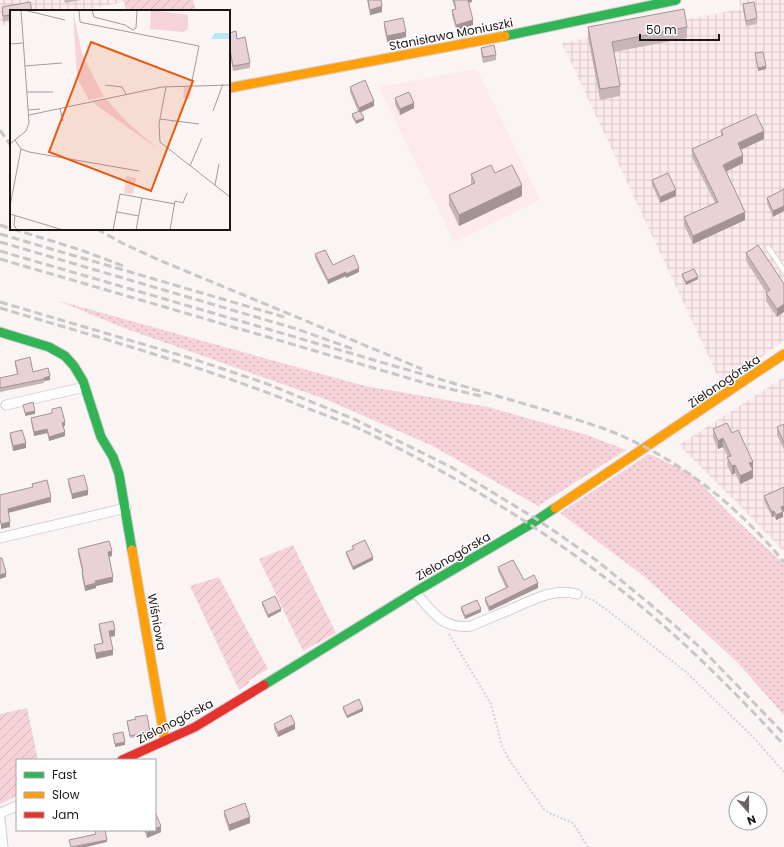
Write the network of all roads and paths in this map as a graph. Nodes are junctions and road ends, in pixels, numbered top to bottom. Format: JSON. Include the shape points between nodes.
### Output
{"nodes":[{"id":1,"x":676,"y":0,"type":"edge"},
{"id":2,"x":230,"y":88,"type":"edge"},
{"id":3,"x":768,"y":247,"type":"dead end"},
{"id":4,"x":784,"y":271,"type":"edge"},
{"id":5,"x":0,"y":332,"type":"edge"},
{"id":6,"x":784,"y":354,"type":"edge"},
{"id":7,"x":85,"y":387,"type":"junction"},
{"id":8,"x":6,"y":405,"type":"dead end"},
{"id":9,"x":126,"y":508,"type":"junction"},
{"id":10,"x":0,"y":538,"type":"edge"},
{"id":11,"x":415,"y":592,"type":"junction"},
{"id":12,"x":577,"y":594,"type":"joint"},
{"id":13,"x":438,"y":618,"type":"junction"},
{"id":14,"x":165,"y":741,"type":"junction"},
{"id":15,"x":124,"y":759,"type":"edge"},
{"id":16,"x":784,"y":772,"type":"edge"},
{"id":17,"x":16,"y":806,"type":"edge"},
{"id":18,"x":0,"y":813,"type":"edge"},
{"id":19,"x":0,"y":818,"type":"edge"},
{"id":20,"x":3,"y":847,"type":"edge"},
{"id":21,"x":588,"y":847,"type":"edge"}],
"edges":[{"from":1,"to":2,"type":"street","name":"Stanisława Moniuszki"},
{"from":3,"to":4,"type":"lane"},
{"from":5,"to":7,"type":"street","name":"Wiśniowa","via":[[49,346],[65,356],[74,366]]},
{"from":6,"to":11,"type":"street","name":"Zielonogórska","via":[[531,524]]},
{"from":7,"to":8,"type":"street"},
{"from":7,"to":9,"type":"street","name":"Wiśniowa","via":[[101,437],[113,457],[119,474]]},
{"from":9,"to":10,"type":"street"},
{"from":9,"to":14,"type":"street","name":"Wiśniowa"},
{"from":11,"to":13,"type":"street"},
{"from":11,"to":14,"type":"street","name":"Zielonogórska","via":[[195,727]]},
{"from":12,"to":13,"type":"street","via":[[557,592],[544,595],[471,626],[452,626]]},
{"from":12,"to":16,"type":"path","via":[[593,600],[607,610],[686,672],[752,736]]},
{"from":13,"to":21,"type":"path","via":[[491,704],[502,746],[510,761],[545,811],[573,823]]},
{"from":14,"to":15,"type":"street","name":"Zielonogórska"},
{"from":17,"to":18,"type":"street"},
{"from":19,"to":20,"type":"street"}]}
